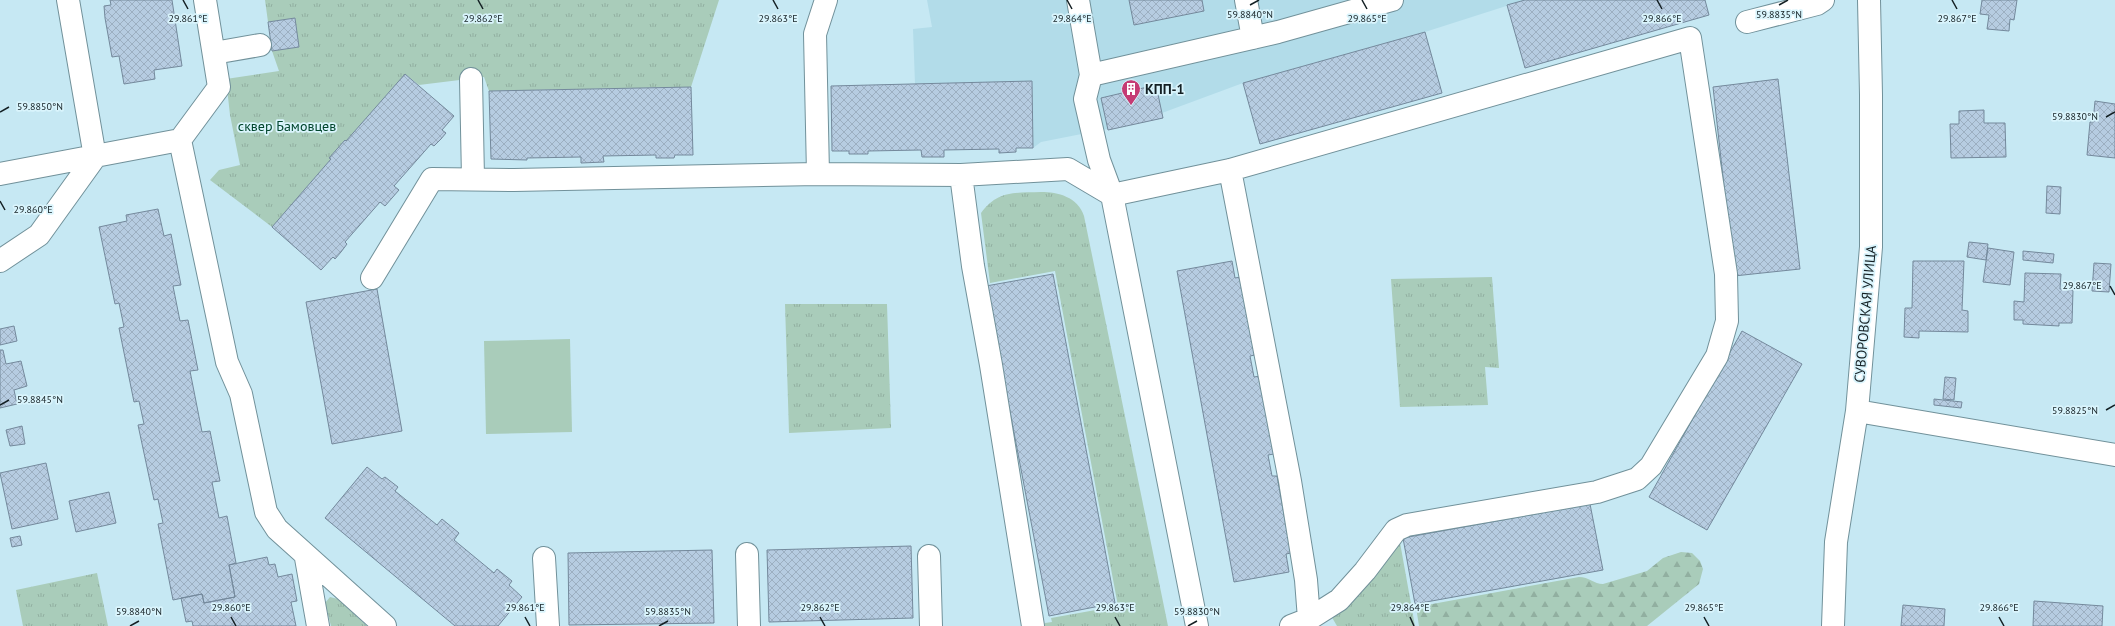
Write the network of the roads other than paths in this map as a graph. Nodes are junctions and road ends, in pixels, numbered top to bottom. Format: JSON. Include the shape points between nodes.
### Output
{"nodes":[{"id":1,"x":68,"y":0,"type":"edge"},
{"id":2,"x":204,"y":0,"type":"edge"},
{"id":3,"x":826,"y":0,"type":"edge"},
{"id":4,"x":1078,"y":0,"type":"edge"},
{"id":5,"x":1246,"y":0,"type":"edge"},
{"id":6,"x":1392,"y":0,"type":"edge"},
{"id":7,"x":1823,"y":0,"type":"edge"},
{"id":8,"x":1869,"y":0,"type":"edge"},
{"id":9,"x":1362,"y":4,"type":"edge"},
{"id":10,"x":1747,"y":22,"type":"dead end"},
{"id":11,"x":1253,"y":38,"type":"junction"},
{"id":12,"x":260,"y":45,"type":"dead end"},
{"id":13,"x":214,"y":53,"type":"junction"},
{"id":14,"x":1091,"y":75,"type":"junction"},
{"id":15,"x":471,"y":79,"type":"dead end"},
{"id":16,"x":180,"y":140,"type":"junction"},
{"id":17,"x":95,"y":157,"type":"junction"},
{"id":18,"x":1230,"y":170,"type":"junction"},
{"id":19,"x":0,"y":174,"type":"edge"},
{"id":20,"x":818,"y":174,"type":"junction"},
{"id":21,"x":961,"y":175,"type":"junction"},
{"id":22,"x":473,"y":178,"type":"junction"},
{"id":23,"x":1112,"y":195,"type":"junction"},
{"id":24,"x":0,"y":261,"type":"edge"},
{"id":25,"x":372,"y":278,"type":"dead end"},
{"id":26,"x":1857,"y":411,"type":"junction"},
{"id":27,"x":2115,"y":455,"type":"edge"},
{"id":28,"x":747,"y":554,"type":"dead end"},
{"id":29,"x":929,"y":556,"type":"dead end"},
{"id":30,"x":306,"y":558,"type":"junction"},
{"id":31,"x":544,"y":558,"type":"dead end"},
{"id":32,"x":1300,"y":623,"type":"edge"},
{"id":33,"x":318,"y":626,"type":"edge"},
{"id":34,"x":385,"y":626,"type":"edge"},
{"id":35,"x":548,"y":626,"type":"edge"},
{"id":36,"x":749,"y":626,"type":"edge"},
{"id":37,"x":931,"y":626,"type":"edge"},
{"id":38,"x":1033,"y":626,"type":"edge"},
{"id":39,"x":1197,"y":626,"type":"edge"},
{"id":40,"x":1833,"y":626,"type":"edge"}],
"edges":[{"from":1,"to":17,"type":"street"},
{"from":2,"to":13,"type":"street"},
{"from":3,"to":20,"type":"street","via":[[815,34]]},
{"from":4,"to":14,"type":"street"},
{"from":5,"to":11,"type":"street"},
{"from":6,"to":9,"type":"street"},
{"from":7,"to":10,"type":"street","via":[[1817,4]]},
{"from":8,"to":26,"type":"street","name":"СУВОРОВСКАЯ УЛИЦА","via":[[1871,247]]},
{"from":9,"to":11,"type":"street"},
{"from":11,"to":14,"type":"street"},
{"from":12,"to":13,"type":"street"},
{"from":13,"to":16,"type":"street","via":[[219,87]]},
{"from":14,"to":23,"type":"street","via":[[1085,99],[1099,160]]},
{"from":15,"to":22,"type":"street"},
{"from":16,"to":17,"type":"street"},
{"from":16,"to":30,"type":"street","via":[[226,362],[241,394],[266,512],[277,529]]},
{"from":17,"to":19,"type":"street"},
{"from":17,"to":24,"type":"street","via":[[39,235]]},
{"from":18,"to":23,"type":"street"},
{"from":18,"to":32,"type":"street","via":[[1290,482],[1306,580]]},
{"from":18,"to":32,"type":"street","via":[[1690,38],[1726,274],[1727,321],[1717,356],[1651,466],[1637,478],[1597,492],[1407,525],[1396,530],[1339,600]]},
{"from":20,"to":21,"type":"street"},
{"from":20,"to":22,"type":"street","via":[[514,180]]},
{"from":21,"to":23,"type":"street","via":[[1068,169]]},
{"from":21,"to":38,"type":"street","via":[[973,266],[992,365]]},
{"from":22,"to":25,"type":"street","via":[[432,179]]},
{"from":23,"to":39,"type":"street"},
{"from":26,"to":27,"type":"street"},
{"from":26,"to":40,"type":"street","name":"СУВОРОВСКАЯ УЛИЦА","via":[[1836,542]]},
{"from":28,"to":36,"type":"street"},
{"from":29,"to":37,"type":"street"},
{"from":30,"to":33,"type":"street"},
{"from":30,"to":34,"type":"street"},
{"from":31,"to":35,"type":"street"}]}
